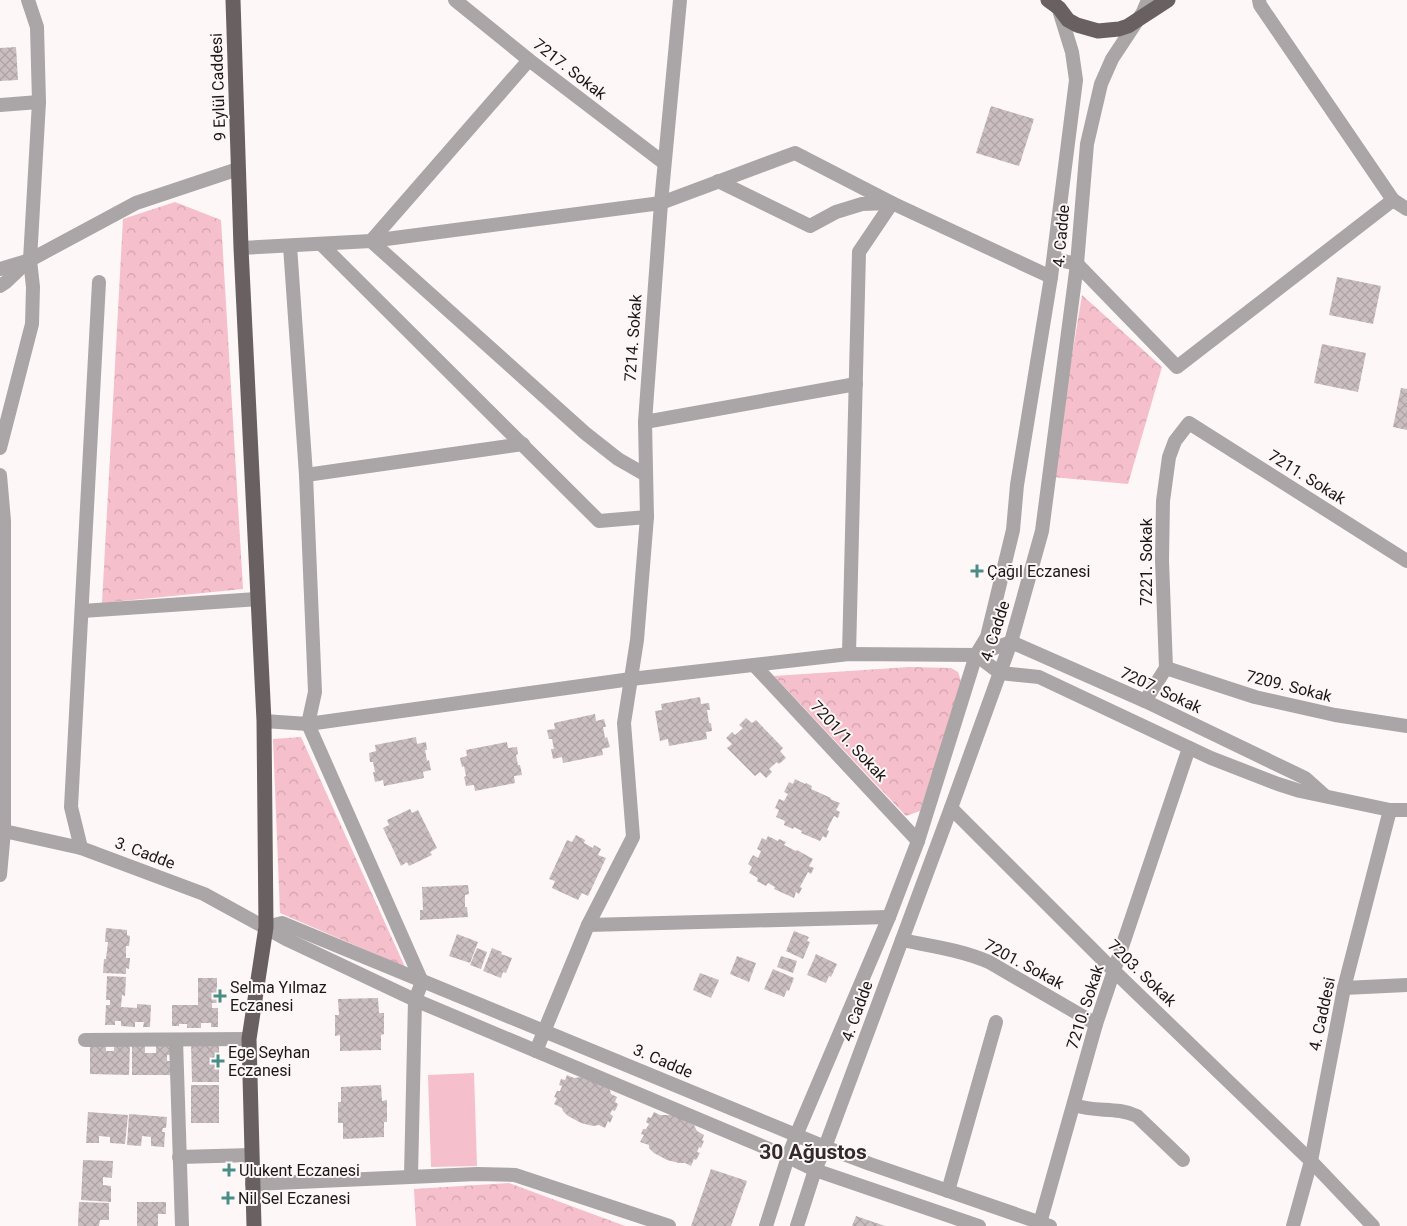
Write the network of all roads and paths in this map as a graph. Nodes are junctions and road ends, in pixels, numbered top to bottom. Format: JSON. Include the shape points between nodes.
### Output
{"nodes":[{"id":1,"x":28,"y":0,"type":"edge"},
{"id":2,"x":455,"y":0,"type":"edge"},
{"id":3,"x":680,"y":0,"type":"edge"},
{"id":4,"x":1148,"y":0,"type":"edge"},
{"id":5,"x":1168,"y":0,"type":"edge"},
{"id":6,"x":1259,"y":0,"type":"edge"},
{"id":7,"x":233,"y":2,"type":"edge"},
{"id":8,"x":1054,"y":3,"type":"edge"},
{"id":9,"x":1137,"y":21,"type":"junction"},
{"id":10,"x":529,"y":60,"type":"junction"},
{"id":11,"x":38,"y":102,"type":"junction"},
{"id":12,"x":0,"y":105,"type":"edge"},
{"id":13,"x":664,"y":163,"type":"junction"},
{"id":14,"x":238,"y":169,"type":"junction"},
{"id":15,"x":718,"y":181,"type":"junction"},
{"id":16,"x":1393,"y":200,"type":"junction"},
{"id":17,"x":661,"y":203,"type":"junction"},
{"id":18,"x":892,"y":203,"type":"junction"},
{"id":19,"x":1407,"y":209,"type":"edge"},
{"id":20,"x":371,"y":241,"type":"junction"},
{"id":21,"x":322,"y":245,"type":"junction"},
{"id":22,"x":290,"y":246,"type":"junction"},
{"id":23,"x":241,"y":248,"type":"junction"},
{"id":24,"x":1054,"y":259,"type":"junction"},
{"id":25,"x":30,"y":260,"type":"junction"},
{"id":26,"x":1077,"y":264,"type":"junction"},
{"id":27,"x":0,"y":269,"type":"edge"},
{"id":28,"x":1051,"y":277,"type":"junction"},
{"id":29,"x":99,"y":282,"type":"dead end"},
{"id":30,"x":0,"y":286,"type":"edge"},
{"id":31,"x":856,"y":384,"type":"junction"},
{"id":32,"x":644,"y":422,"type":"junction"},
{"id":33,"x":1189,"y":423,"type":"joint"},
{"id":34,"x":523,"y":444,"type":"junction"},
{"id":35,"x":0,"y":448,"type":"edge"},
{"id":36,"x":0,"y":475,"type":"edge"},
{"id":37,"x":306,"y":475,"type":"junction"},
{"id":38,"x":646,"y":475,"type":"junction"},
{"id":39,"x":647,"y":517,"type":"junction"},
{"id":40,"x":1407,"y":561,"type":"edge"},
{"id":41,"x":258,"y":599,"type":"junction"},
{"id":42,"x":82,"y":611,"type":"junction"},
{"id":43,"x":1011,"y":642,"type":"junction"},
{"id":44,"x":849,"y":654,"type":"junction"},
{"id":45,"x":976,"y":655,"type":"junction"},
{"id":46,"x":754,"y":665,"type":"junction"},
{"id":47,"x":1166,"y":668,"type":"junction"},
{"id":48,"x":1000,"y":672,"type":"junction"},
{"id":49,"x":2,"y":679,"type":"edge"},
{"id":50,"x":631,"y":679,"type":"junction"},
{"id":51,"x":1145,"y":701,"type":"junction"},
{"id":52,"x":264,"y":721,"type":"junction"},
{"id":53,"x":308,"y":724,"type":"junction"},
{"id":54,"x":1407,"y":726,"type":"edge"},
{"id":55,"x":1189,"y":748,"type":"junction"},
{"id":56,"x":1324,"y":796,"type":"junction"},
{"id":57,"x":951,"y":808,"type":"junction"},
{"id":58,"x":1390,"y":810,"type":"junction"},
{"id":59,"x":1407,"y":810,"type":"edge"},
{"id":60,"x":4,"y":831,"type":"junction"},
{"id":61,"x":918,"y":841,"type":"junction"},
{"id":62,"x":81,"y":848,"type":"junction"},
{"id":63,"x":0,"y":875,"type":"edge"},
{"id":64,"x":889,"y":917,"type":"junction"},
{"id":65,"x":588,"y":925,"type":"junction"},
{"id":66,"x":266,"y":927,"type":"junction"},
{"id":67,"x":902,"y":940,"type":"junction"},
{"id":68,"x":1114,"y":972,"type":"junction"},
{"id":69,"x":422,"y":982,"type":"junction"},
{"id":70,"x":1407,"y":985,"type":"edge"},
{"id":71,"x":1344,"y":988,"type":"junction"},
{"id":72,"x":415,"y":1000,"type":"junction"},
{"id":73,"x":996,"y":1022,"type":"dead end"},
{"id":74,"x":1096,"y":1024,"type":"junction"},
{"id":75,"x":544,"y":1031,"type":"junction"},
{"id":76,"x":249,"y":1039,"type":"junction"},
{"id":77,"x":85,"y":1040,"type":"dead end"},
{"id":78,"x":176,"y":1040,"type":"junction"},
{"id":79,"x":536,"y":1051,"type":"junction"},
{"id":80,"x":1074,"y":1105,"type":"junction"},
{"id":81,"x":797,"y":1135,"type":"junction"},
{"id":82,"x":825,"y":1147,"type":"junction"},
{"id":83,"x":252,"y":1155,"type":"junction"},
{"id":84,"x":179,"y":1157,"type":"junction"},
{"id":85,"x":788,"y":1157,"type":"junction"},
{"id":86,"x":1183,"y":1160,"type":"dead end"},
{"id":87,"x":1311,"y":1161,"type":"junction"},
{"id":88,"x":815,"y":1170,"type":"junction"},
{"id":89,"x":411,"y":1176,"type":"junction"},
{"id":90,"x":252,"y":1184,"type":"junction"},
{"id":91,"x":948,"y":1191,"type":"junction"},
{"id":92,"x":1045,"y":1224,"type":"edge"},
{"id":93,"x":182,"y":1226,"type":"edge"},
{"id":94,"x":254,"y":1226,"type":"edge"},
{"id":95,"x":669,"y":1226,"type":"edge"},
{"id":96,"x":766,"y":1226,"type":"edge"},
{"id":97,"x":797,"y":1226,"type":"edge"},
{"id":98,"x":980,"y":1226,"type":"edge"},
{"id":99,"x":1293,"y":1226,"type":"edge"},
{"id":100,"x":1374,"y":1226,"type":"edge"}],
"edges":[{"from":1,"to":11,"type":"street","via":[[37,27]]},
{"from":2,"to":10,"type":"street","name":"7217. Sokak"},
{"from":3,"to":13,"type":"street","name":"7214. Sokak"},
{"from":4,"to":9,"type":"street","name":"4. Cadde"},
{"from":5,"to":9,"type":"main road"},
{"from":6,"to":16,"type":"street"},
{"from":7,"to":14,"type":"main road","name":"9 Eylül Caddesi"},
{"from":8,"to":9,"type":"main road","via":[[1068,20],[1098,31],[1119,29]]},
{"from":8,"to":24,"type":"street","name":"4. Cadde","via":[[1072,52],[1076,80]]},
{"from":9,"to":26,"type":"street","name":"4. Cadde","via":[[1112,59],[1101,84],[1087,144]]},
{"from":10,"to":13,"type":"street","name":"7217. Sokak"},
{"from":10,"to":20,"type":"street"},
{"from":11,"to":12,"type":"street"},
{"from":11,"to":25,"type":"street"},
{"from":13,"to":17,"type":"street","name":"7214. Sokak"},
{"from":14,"to":23,"type":"main road","name":"9 Eylül Caddesi"},
{"from":14,"to":25,"type":"street","via":[[136,203]]},
{"from":15,"to":17,"type":"street"},
{"from":15,"to":18,"type":"street","via":[[810,226],[836,212],[862,204]]},
{"from":15,"to":18,"type":"street","via":[[795,153]]},
{"from":16,"to":19,"type":"street"},
{"from":16,"to":26,"type":"street","via":[[1178,367]]},
{"from":17,"to":20,"type":"street"},
{"from":17,"to":32,"type":"street","name":"7214. Sokak"},
{"from":18,"to":28,"type":"street"},
{"from":18,"to":31,"type":"street","via":[[859,252]]},
{"from":20,"to":21,"type":"street"},
{"from":20,"to":38,"type":"street","via":[[585,433],[618,459]]},
{"from":21,"to":22,"type":"street"},
{"from":21,"to":34,"type":"street"},
{"from":22,"to":23,"type":"street"},
{"from":22,"to":37,"type":"street"},
{"from":23,"to":41,"type":"main road","name":"9 Eylül Caddesi"},
{"from":24,"to":26,"type":"street"},
{"from":24,"to":28,"type":"street","name":"4. Cadde"},
{"from":25,"to":27,"type":"street"},
{"from":25,"to":30,"type":"street"},
{"from":25,"to":35,"type":"street","via":[[32,324]]},
{"from":26,"to":43,"type":"street","name":"4. Cadde","via":[[1042,531]]},
{"from":28,"to":45,"type":"street","name":"4. Cadde","via":[[1017,485],[1013,530],[987,637]]},
{"from":29,"to":42,"type":"street"},
{"from":31,"to":32,"type":"street"},
{"from":31,"to":44,"type":"street"},
{"from":32,"to":38,"type":"street","name":"7214. Sokak"},
{"from":33,"to":40,"type":"street","name":"7211. Sokak"},
{"from":33,"to":47,"type":"street","name":"7221. Sokak","via":[[1175,441],[1169,456],[1164,493],[1162,560]]},
{"from":34,"to":37,"type":"street"},
{"from":34,"to":39,"type":"street","via":[[599,521]]},
{"from":36,"to":49,"type":"street","via":[[4,521]]},
{"from":37,"to":53,"type":"street","via":[[315,692]]},
{"from":38,"to":39,"type":"street","name":"7214. Sokak"},
{"from":39,"to":50,"type":"street","name":"7214. Sokak"},
{"from":41,"to":42,"type":"street"},
{"from":41,"to":52,"type":"main road","name":"9 Eylül Caddesi"},
{"from":42,"to":62,"type":"street","via":[[71,807]]},
{"from":43,"to":45,"type":"street"},
{"from":43,"to":48,"type":"street","name":"4. Cadde"},
{"from":43,"to":51,"type":"street","name":"7207. Sokak"},
{"from":44,"to":45,"type":"street"},
{"from":44,"to":46,"type":"street"},
{"from":45,"to":48,"type":"street"},
{"from":45,"to":61,"type":"street","name":"4. Cadde"},
{"from":46,"to":50,"type":"street"},
{"from":46,"to":61,"type":"street","name":"7201/1. Sokak"},
{"from":47,"to":51,"type":"street"},
{"from":47,"to":54,"type":"street","name":"7209. Sokak","via":[[1254,698],[1335,716]]},
{"from":48,"to":55,"type":"street","via":[[1039,677]]},
{"from":48,"to":57,"type":"street","name":"4. Cadde"},
{"from":49,"to":60,"type":"street"},
{"from":50,"to":53,"type":"street"},
{"from":50,"to":65,"type":"street","name":"7214. Sokak","via":[[624,723],[633,837]]},
{"from":51,"to":56,"type":"street","name":"7207. Sokak","via":[[1305,778]]},
{"from":52,"to":53,"type":"street"},
{"from":52,"to":66,"type":"main road","name":"9 Eylül Caddesi"},
{"from":53,"to":69,"type":"street"},
{"from":55,"to":56,"type":"street","via":[[1278,784]]},
{"from":55,"to":68,"type":"street","name":"7210. Sokak"},
{"from":56,"to":58,"type":"street"},
{"from":57,"to":67,"type":"street","name":"4. Cadde"},
{"from":57,"to":68,"type":"street","name":"7203. Sokak"},
{"from":58,"to":59,"type":"street"},
{"from":58,"to":71,"type":"street","name":"4. Caddesi"},
{"from":60,"to":62,"type":"street","name":"3. Cadde"},
{"from":60,"to":63,"type":"street"},
{"from":61,"to":64,"type":"street","name":"4. Cadde"},
{"from":62,"to":66,"type":"street","name":"3. Cadde","via":[[204,894]]},
{"from":64,"to":65,"type":"street"},
{"from":64,"to":81,"type":"street","name":"4. Cadde"},
{"from":65,"to":75,"type":"street","name":"7214. Sokak"},
{"from":66,"to":69,"type":"street","name":"3. Cadde","via":[[282,923]]},
{"from":66,"to":72,"type":"street","name":"3. Cadde"},
{"from":66,"to":76,"type":"main road","name":"9 Eylül Caddesi"},
{"from":67,"to":74,"type":"street","name":"7201. Sokak","via":[[981,959]]},
{"from":67,"to":82,"type":"street","name":"4. Cadde"},
{"from":68,"to":74,"type":"street","name":"7210. Sokak"},
{"from":68,"to":87,"type":"street","name":"7203. Sokak"},
{"from":69,"to":72,"type":"street"},
{"from":69,"to":75,"type":"street","name":"3. Cadde"},
{"from":70,"to":71,"type":"street"},
{"from":71,"to":87,"type":"street","name":"4. Caddesi"},
{"from":72,"to":79,"type":"street","name":"3. Cadde"},
{"from":72,"to":89,"type":"street"},
{"from":73,"to":91,"type":"street"},
{"from":74,"to":80,"type":"street","name":"7210. Sokak"},
{"from":75,"to":79,"type":"street","name":"7214. Sokak"},
{"from":75,"to":81,"type":"street","name":"3. Cadde"},
{"from":76,"to":78,"type":"street"},
{"from":76,"to":83,"type":"main road","name":"9 Eylül Caddesi"},
{"from":77,"to":78,"type":"street"},
{"from":78,"to":84,"type":"street"},
{"from":79,"to":85,"type":"street","name":"3. Cadde"},
{"from":80,"to":86,"type":"street","via":[[1092,1110],[1118,1110],[1137,1116]]},
{"from":80,"to":92,"type":"street","name":"7210. Sokak"},
{"from":81,"to":82,"type":"street","name":"3. Cadde"},
{"from":81,"to":85,"type":"street","name":"4. Cadde"},
{"from":82,"to":88,"type":"street","name":"4. Cadde"},
{"from":82,"to":91,"type":"street","name":"3. Cadde"},
{"from":83,"to":84,"type":"street"},
{"from":83,"to":90,"type":"main road","name":"9 Eylül Caddesi"},
{"from":84,"to":93,"type":"street"},
{"from":85,"to":88,"type":"street","name":"3. Cadde"},
{"from":85,"to":96,"type":"street","name":"4. Cadde"},
{"from":87,"to":99,"type":"street","name":"4. Caddesi"},
{"from":87,"to":100,"type":"street"},
{"from":88,"to":97,"type":"street","name":"4. Cadde"},
{"from":88,"to":98,"type":"street","name":"3. Cadde"},
{"from":89,"to":90,"type":"street"},
{"from":89,"to":95,"type":"street","via":[[515,1175]]},
{"from":90,"to":94,"type":"main road","name":"9 Eylül Caddesi"},
{"from":91,"to":92,"type":"street","name":"3. Cadde"}]}
